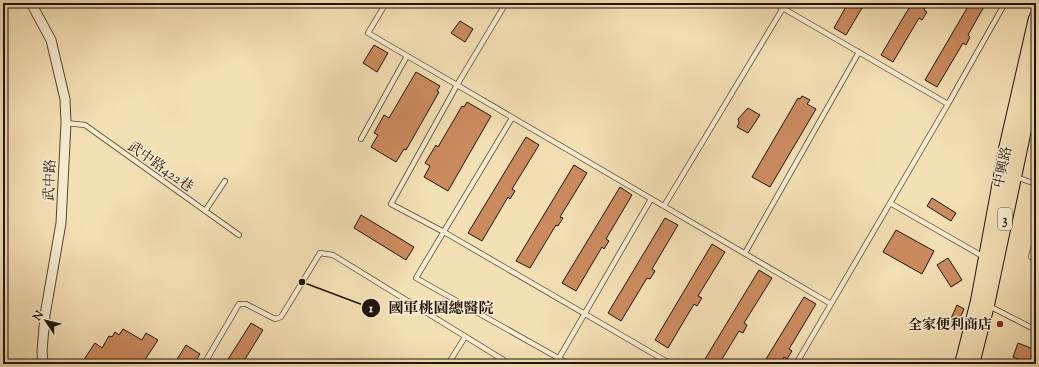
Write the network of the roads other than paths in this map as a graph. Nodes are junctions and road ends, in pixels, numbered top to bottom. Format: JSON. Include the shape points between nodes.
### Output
{"nodes":[{"id":1,"x":31,"y":3,"type":"edge"},
{"id":2,"x":386,"y":3,"type":"edge"},
{"id":3,"x":506,"y":3,"type":"edge"},
{"id":4,"x":774,"y":3,"type":"edge"},
{"id":5,"x":1005,"y":3,"type":"edge"},
{"id":6,"x":783,"y":8,"type":"junction"},
{"id":7,"x":1036,"y":18,"type":"edge"},
{"id":8,"x":859,"y":52,"type":"junction"},
{"id":9,"x":408,"y":56,"type":"junction"},
{"id":10,"x":1036,"y":73,"type":"edge"},
{"id":11,"x":457,"y":85,"type":"junction"},
{"id":12,"x":948,"y":104,"type":"junction"},
{"id":13,"x":512,"y":118,"type":"junction"},
{"id":14,"x":66,"y":123,"type":"junction"},
{"id":15,"x":361,"y":139,"type":"dead end"},
{"id":16,"x":1007,"y":176,"type":"junction"},
{"id":17,"x":225,"y":181,"type":"dead end"},
{"id":18,"x":1036,"y":184,"type":"edge"},
{"id":19,"x":651,"y":199,"type":"junction"},
{"id":20,"x":890,"y":203,"type":"junction"},
{"id":21,"x":664,"y":206,"type":"junction"},
{"id":22,"x":205,"y":211,"type":"junction"},
{"id":23,"x":444,"y":232,"type":"junction"},
{"id":24,"x":239,"y":235,"type":"dead end"},
{"id":25,"x":1036,"y":238,"type":"edge"},
{"id":26,"x":745,"y":253,"type":"junction"},
{"id":27,"x":1036,"y":260,"type":"edge"},
{"id":28,"x":991,"y":262,"type":"junction"},
{"id":29,"x":982,"y":303,"type":"junction"},
{"id":30,"x":831,"y":304,"type":"junction"},
{"id":31,"x":586,"y":314,"type":"junction"},
{"id":32,"x":1036,"y":330,"type":"edge"},
{"id":33,"x":465,"y":336,"type":"junction"},
{"id":34,"x":559,"y":358,"type":"junction"},
{"id":35,"x":43,"y":364,"type":"edge"},
{"id":36,"x":204,"y":364,"type":"edge"},
{"id":37,"x":448,"y":364,"type":"edge"},
{"id":38,"x":510,"y":364,"type":"edge"},
{"id":39,"x":569,"y":364,"type":"edge"},
{"id":40,"x":671,"y":364,"type":"edge"},
{"id":41,"x":796,"y":364,"type":"edge"},
{"id":42,"x":962,"y":364,"type":"edge"},
{"id":43,"x":972,"y":364,"type":"edge"}],
"edges":[{"from":1,"to":14,"type":"street","name":"武中路","via":[[51,40],[65,99]]},
{"from":2,"to":9,"type":"lane","via":[[368,33]]},
{"from":3,"to":11,"type":"lane"},
{"from":4,"to":6,"type":"lane"},
{"from":5,"to":12,"type":"lane"},
{"from":6,"to":8,"type":"lane"},
{"from":6,"to":21,"type":"lane"},
{"from":7,"to":16,"type":"main road","name":"中興路","number":"3"},
{"from":8,"to":12,"type":"lane"},
{"from":8,"to":26,"type":"lane"},
{"from":9,"to":11,"type":"lane"},
{"from":9,"to":15,"type":"lane"},
{"from":10,"to":16,"type":"main road","name":"中興路","number":"3"},
{"from":11,"to":13,"type":"lane"},
{"from":11,"to":23,"type":"lane","via":[[391,204]]},
{"from":12,"to":20,"type":"lane"},
{"from":13,"to":19,"type":"lane"},
{"from":13,"to":23,"type":"lane"},
{"from":14,"to":22,"type":"lane","name":"武中路422巷","via":[[85,125]]},
{"from":14,"to":35,"type":"street","name":"武中路","via":[[61,224],[45,314]]},
{"from":16,"to":18,"type":"lane"},
{"from":16,"to":28,"type":"main road","name":"中興路","number":"3"},
{"from":17,"to":22,"type":"lane"},
{"from":19,"to":21,"type":"lane"},
{"from":19,"to":31,"type":"lane"},
{"from":20,"to":28,"type":"lane"},
{"from":20,"to":30,"type":"lane"},
{"from":21,"to":26,"type":"lane"},
{"from":22,"to":24,"type":"lane","name":"武中路422巷"},
{"from":23,"to":31,"type":"lane"},
{"from":23,"to":34,"type":"lane","via":[[416,278]]},
{"from":25,"to":27,"type":"lane","via":[[1031,257]]},
{"from":26,"to":30,"type":"lane"},
{"from":28,"to":29,"type":"main road","name":"中興路","number":"3"},
{"from":29,"to":32,"type":"lane"},
{"from":29,"to":42,"type":"main road","name":"中興路","number":"3"},
{"from":29,"to":43,"type":"main road","name":"中興路","number":"3"},
{"from":30,"to":41,"type":"lane"},
{"from":31,"to":34,"type":"lane"},
{"from":31,"to":40,"type":"lane"},
{"from":33,"to":36,"type":"lane","via":[[333,255],[320,253],[281,317],[275,320],[246,304],[240,304]]},
{"from":33,"to":37,"type":"lane"},
{"from":33,"to":38,"type":"lane"},
{"from":34,"to":39,"type":"lane"}]}
